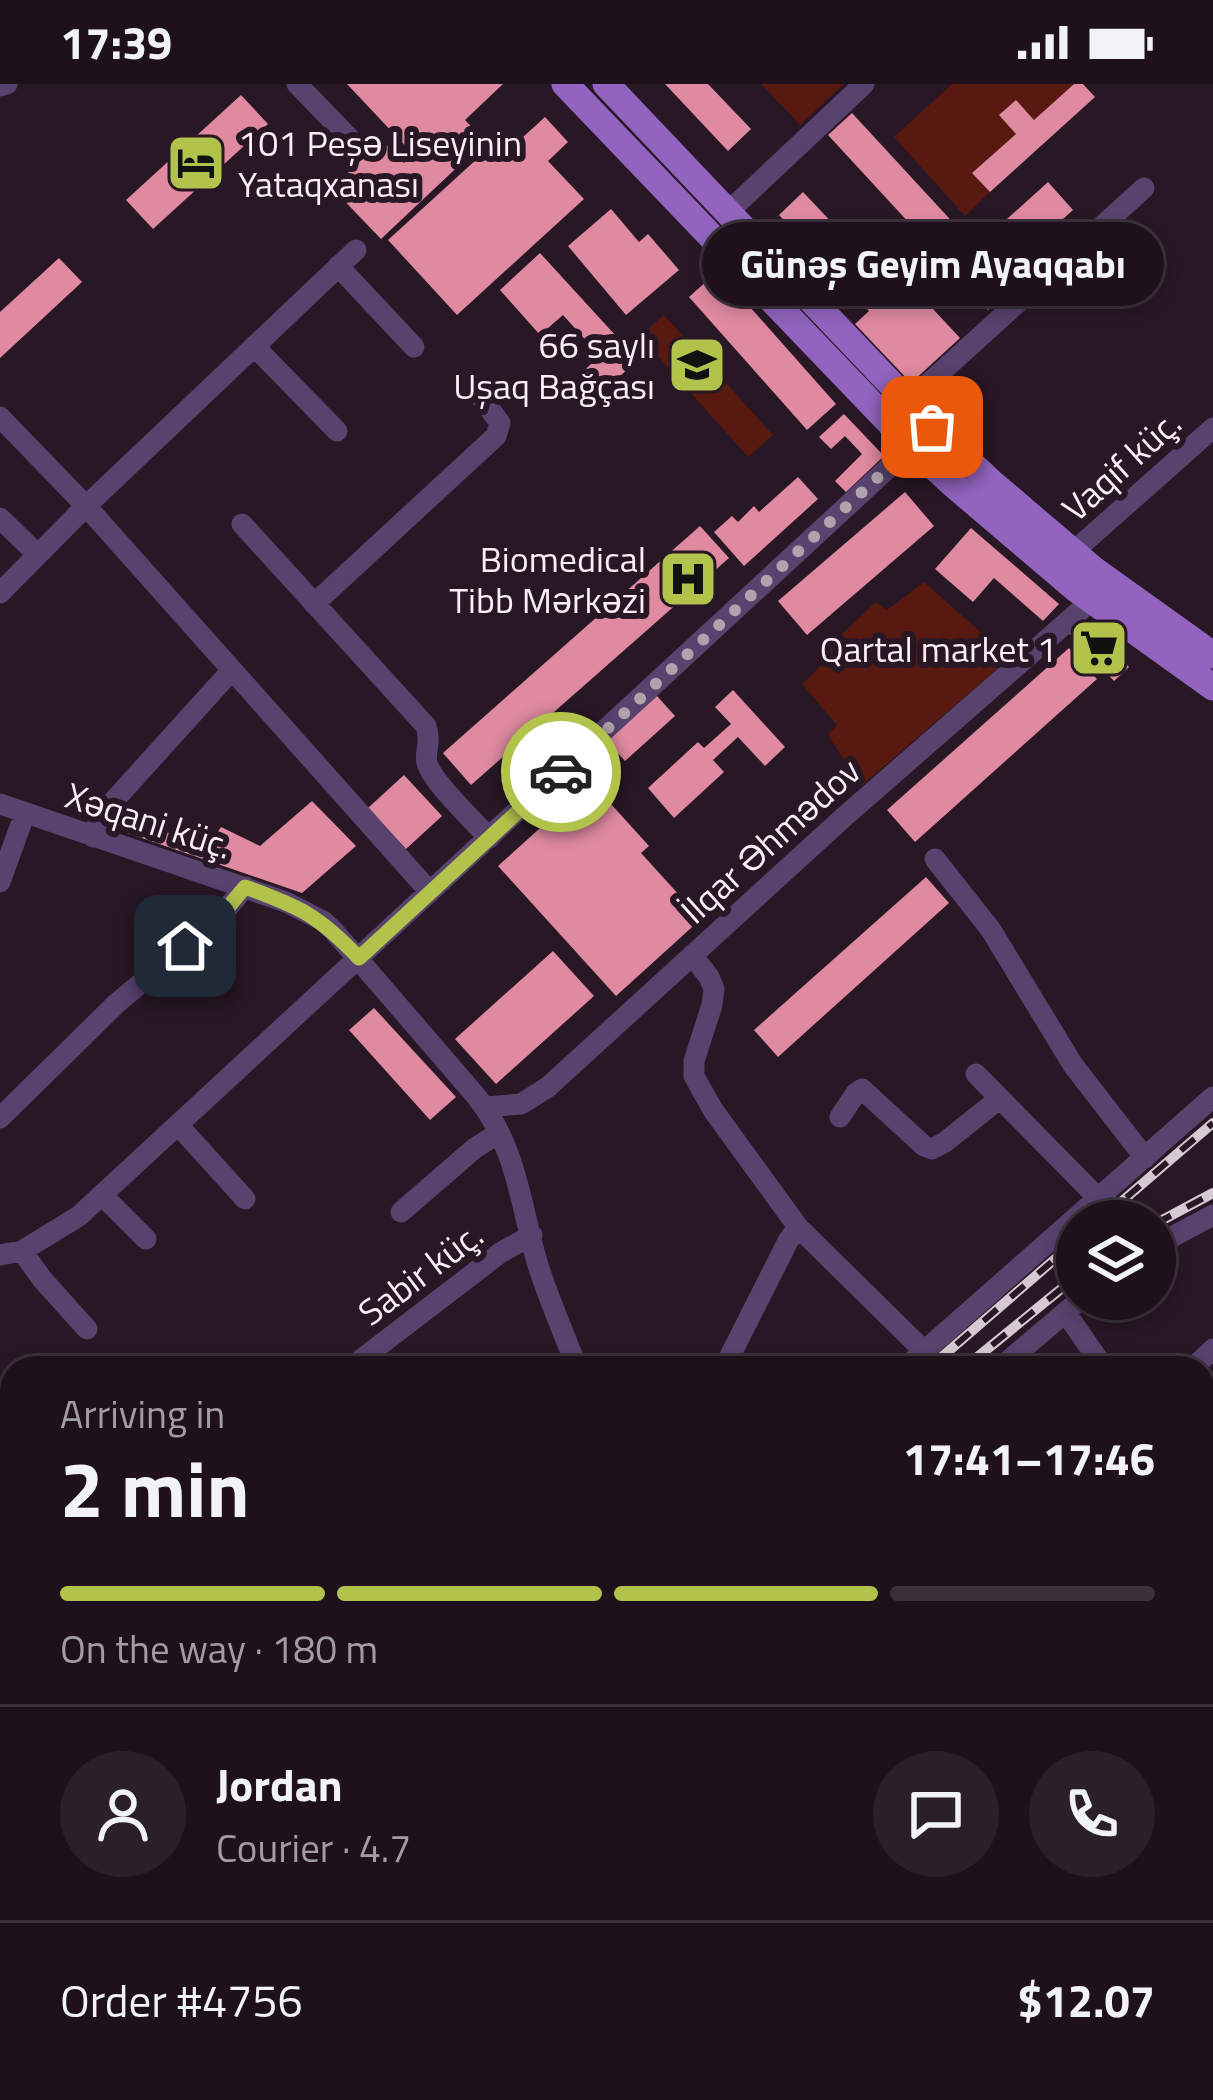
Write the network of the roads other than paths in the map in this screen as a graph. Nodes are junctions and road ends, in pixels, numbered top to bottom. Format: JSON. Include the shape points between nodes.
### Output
{"nodes":[{"id":1,"x":297,"y":84,"type":"edge"},
{"id":2,"x":565,"y":84,"type":"edge"},
{"id":3,"x":606,"y":84,"type":"edge"},
{"id":4,"x":864,"y":84,"type":"edge"},
{"id":5,"x":358,"y":147,"type":"dead end"},
{"id":6,"x":1144,"y":188,"type":"dead end"},
{"id":7,"x":735,"y":220,"type":"junction"},
{"id":8,"x":712,"y":239,"type":"junction"},
{"id":9,"x":356,"y":250,"type":"dead end"},
{"id":10,"x":338,"y":266,"type":"junction"},
{"id":11,"x":254,"y":346,"type":"junction"},
{"id":12,"x":414,"y":347,"type":"dead end"},
{"id":13,"x":481,"y":398,"type":"dead end"},
{"id":14,"x":908,"y":402,"type":"junction"},
{"id":15,"x":0,"y":417,"type":"edge"},
{"id":16,"x":1213,"y":428,"type":"edge"},
{"id":17,"x":337,"y":431,"type":"dead end"},
{"id":18,"x":922,"y":436,"type":"junction"},
{"id":19,"x":86,"y":506,"type":"junction"},
{"id":20,"x":0,"y":518,"type":"edge"},
{"id":21,"x":242,"y":524,"type":"dead end"},
{"id":22,"x":1073,"y":552,"type":"junction"},
{"id":23,"x":37,"y":554,"type":"junction"},
{"id":24,"x":0,"y":593,"type":"edge"},
{"id":25,"x":1091,"y":601,"type":"junction"},
{"id":26,"x":314,"y":604,"type":"junction"},
{"id":27,"x":1213,"y":656,"type":"edge"},
{"id":28,"x":232,"y":670,"type":"junction"},
{"id":29,"x":1213,"y":687,"type":"edge"},
{"id":30,"x":0,"y":804,"type":"edge"},
{"id":31,"x":25,"y":813,"type":"junction"},
{"id":32,"x":93,"y":837,"type":"junction"},
{"id":33,"x":490,"y":838,"type":"junction"},
{"id":34,"x":935,"y":859,"type":"dead end"},
{"id":35,"x":0,"y":882,"type":"edge"},
{"id":36,"x":245,"y":887,"type":"junction"},
{"id":37,"x":430,"y":892,"type":"junction"},
{"id":38,"x":692,"y":955,"type":"junction"},
{"id":39,"x":359,"y":958,"type":"junction"},
{"id":40,"x":976,"y":1074,"type":"dead end"},
{"id":41,"x":1213,"y":1097,"type":"edge"},
{"id":42,"x":999,"y":1099,"type":"junction"},
{"id":43,"x":485,"y":1107,"type":"junction"},
{"id":44,"x":840,"y":1117,"type":"dead end"},
{"id":45,"x":0,"y":1118,"type":"edge"},
{"id":46,"x":178,"y":1125,"type":"junction"},
{"id":47,"x":500,"y":1132,"type":"junction"},
{"id":48,"x":1145,"y":1158,"type":"junction"},
{"id":49,"x":102,"y":1195,"type":"junction"},
{"id":50,"x":245,"y":1198,"type":"dead end"},
{"id":51,"x":1098,"y":1198,"type":"junction"},
{"id":52,"x":400,"y":1212,"type":"dead end"},
{"id":53,"x":1213,"y":1215,"type":"edge"},
{"id":54,"x":798,"y":1227,"type":"junction"},
{"id":55,"x":532,"y":1235,"type":"junction"},
{"id":56,"x":1176,"y":1235,"type":"edge"},
{"id":57,"x":146,"y":1239,"type":"dead end"},
{"id":58,"x":11,"y":1253,"type":"edge"},
{"id":59,"x":1057,"y":1320,"type":"edge"},
{"id":60,"x":1080,"y":1320,"type":"edge"},
{"id":61,"x":87,"y":1329,"type":"dead end"},
{"id":62,"x":925,"y":1351,"type":"junction"},
{"id":63,"x":366,"y":1356,"type":"edge"},
{"id":64,"x":572,"y":1356,"type":"edge"},
{"id":65,"x":730,"y":1356,"type":"edge"},
{"id":66,"x":919,"y":1356,"type":"edge"},
{"id":67,"x":1014,"y":1356,"type":"edge"},
{"id":68,"x":1098,"y":1356,"type":"edge"}],
"edges":[{"from":1,"to":5,"type":"street"},
{"from":2,"to":8,"type":"main road"},
{"from":3,"to":7,"type":"main road"},
{"from":4,"to":7,"type":"street"},
{"from":6,"to":14,"type":"street"},
{"from":7,"to":8,"type":"main road"},
{"from":7,"to":14,"type":"main road"},
{"from":8,"to":18,"type":"main road"},
{"from":9,"to":10,"type":"street"},
{"from":10,"to":11,"type":"street"},
{"from":10,"to":12,"type":"street"},
{"from":11,"to":17,"type":"street"},
{"from":11,"to":19,"type":"street"},
{"from":13,"to":26,"type":"street","via":[[500,423],[496,436]]},
{"from":14,"to":18,"type":"main road"},
{"from":15,"to":19,"type":"street"},
{"from":16,"to":22,"type":"street","name":"Vaqif küç."},
{"from":18,"to":22,"type":"main road"},
{"from":18,"to":25,"type":"main road","via":[[997,522]]},
{"from":18,"to":33,"type":"street"},
{"from":19,"to":23,"type":"street"},
{"from":19,"to":28,"type":"street"},
{"from":20,"to":23,"type":"street"},
{"from":21,"to":26,"type":"street"},
{"from":22,"to":27,"type":"main road"},
{"from":23,"to":24,"type":"street"},
{"from":25,"to":29,"type":"main road"},
{"from":25,"to":38,"type":"street","name":"İlqar Əhmədov"},
{"from":26,"to":33,"type":"street","via":[[426,726],[435,778]]},
{"from":28,"to":32,"type":"street","via":[[109,806]]},
{"from":28,"to":37,"type":"street"},
{"from":30,"to":31,"type":"street","name":"Xəqani küç."},
{"from":31,"to":32,"type":"street","name":"Xəqani küç."},
{"from":31,"to":35,"type":"street"},
{"from":32,"to":36,"type":"street","name":"Xəqani küç."},
{"from":33,"to":37,"type":"street"},
{"from":34,"to":48,"type":"street"},
{"from":36,"to":39,"type":"street","name":"Xəqani küç.","via":[[322,921]]},
{"from":36,"to":45,"type":"street"},
{"from":37,"to":39,"type":"street"},
{"from":38,"to":43,"type":"street","name":"İlqar Əhmədov","via":[[536,1096]]},
{"from":38,"to":54,"type":"street","via":[[714,989],[694,1076]]},
{"from":39,"to":43,"type":"street","name":"Xəqani küç."},
{"from":39,"to":46,"type":"street"},
{"from":40,"to":42,"type":"street"},
{"from":41,"to":48,"type":"street"},
{"from":42,"to":44,"type":"street","via":[[932,1149],[862,1089]]},
{"from":42,"to":51,"type":"street"},
{"from":43,"to":47,"type":"street","name":"Xəqani küç."},
{"from":46,"to":49,"type":"street"},
{"from":46,"to":50,"type":"street"},
{"from":47,"to":52,"type":"street"},
{"from":47,"to":55,"type":"street","name":"Xəqani küç."},
{"from":48,"to":51,"type":"street"},
{"from":49,"to":57,"type":"street"},
{"from":49,"to":58,"type":"street","via":[[58,1231]]},
{"from":51,"to":62,"type":"street"},
{"from":53,"to":56,"type":"street"},
{"from":54,"to":62,"type":"street"},
{"from":54,"to":65,"type":"street"},
{"from":55,"to":63,"type":"street","name":"Sabir küç."},
{"from":55,"to":64,"type":"street","name":"Xəqani küç."},
{"from":58,"to":61,"type":"street"},
{"from":59,"to":67,"type":"street"},
{"from":60,"to":68,"type":"street"},
{"from":62,"to":66,"type":"street"}]}
